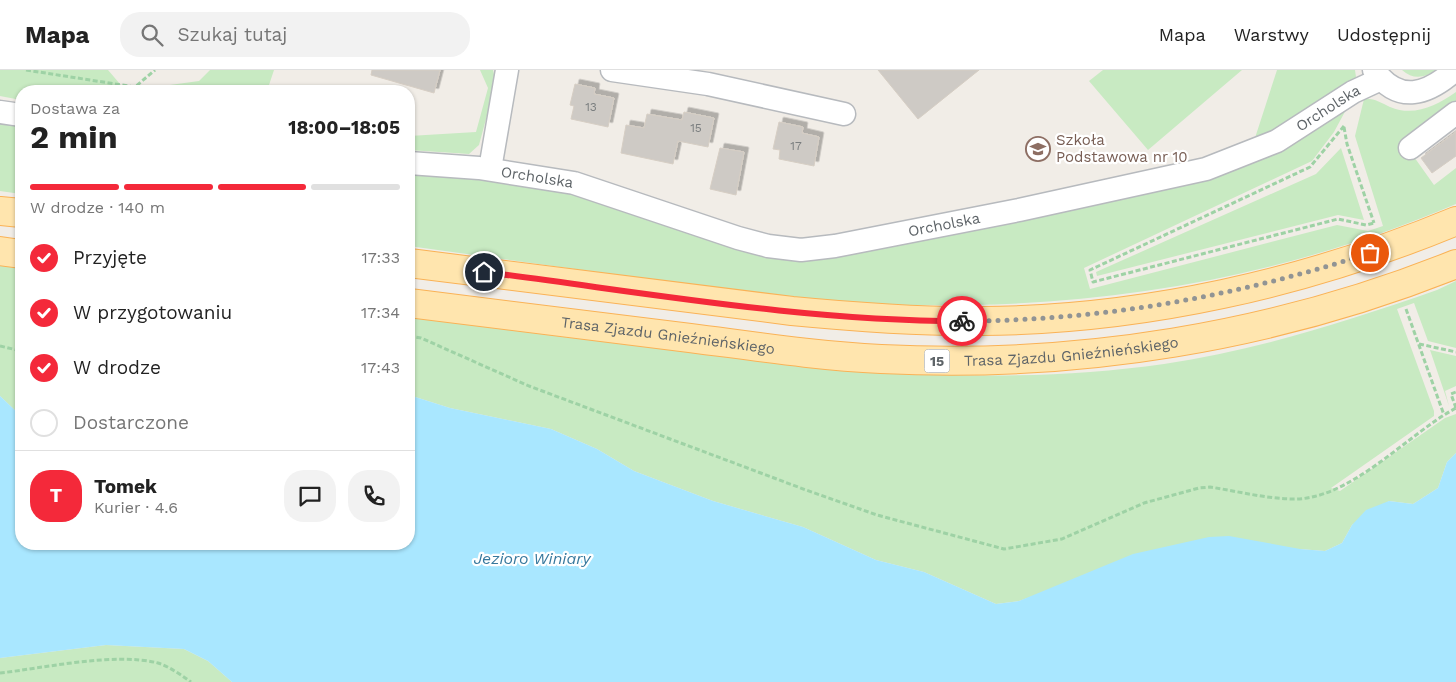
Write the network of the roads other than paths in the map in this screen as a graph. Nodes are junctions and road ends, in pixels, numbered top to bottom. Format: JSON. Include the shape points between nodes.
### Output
{"nodes":[{"id":1,"x":507,"y":70,"type":"edge"},
{"id":2,"x":612,"y":70,"type":"edge"},
{"id":3,"x":1455,"y":70,"type":"edge"},
{"id":4,"x":1377,"y":75,"type":"edge"},
{"id":5,"x":0,"y":112,"type":"edge"},
{"id":6,"x":1456,"y":113,"type":"edge"},
{"id":7,"x":15,"y":114,"type":"edge"},
{"id":8,"x":844,"y":114,"type":"dead end"},
{"id":9,"x":1410,"y":148,"type":"dead end"},
{"id":10,"x":415,"y":163,"type":"edge"},
{"id":11,"x":490,"y":169,"type":"junction"},
{"id":12,"x":0,"y":211,"type":"edge"},
{"id":13,"x":15,"y":212,"type":"edge"},
{"id":14,"x":1456,"y":221,"type":"edge"},
{"id":15,"x":0,"y":251,"type":"edge"},
{"id":16,"x":15,"y":253,"type":"edge"},
{"id":17,"x":415,"y":263,"type":"edge"},
{"id":18,"x":1456,"y":264,"type":"edge"},
{"id":19,"x":415,"y":304,"type":"edge"}],
"edges":[{"from":1,"to":11,"type":"street"},
{"from":2,"to":8,"type":"street","via":[[708,84]]},
{"from":3,"to":4,"type":"street","name":"Orcholska","via":[[1439,84],[1411,93],[1394,89]]},
{"from":4,"to":11,"type":"street","name":"Orcholska","via":[[1278,141],[1206,169],[1019,210],[800,250],[738,238],[574,183]]},
{"from":5,"to":7,"type":"street"},
{"from":6,"to":9,"type":"street"},
{"from":10,"to":11,"type":"street","name":"Orcholska"},
{"from":12,"to":13,"type":"main road"},
{"from":14,"to":17,"type":"main road","via":[[1335,265],[1230,292],[1092,314],[983,321],[894,319],[792,311]]},
{"from":15,"to":16,"type":"main road"},
{"from":18,"to":19,"type":"main road","name":"Trasa Zjazdu Gnieźnieńskiego","number":"15","via":[[1343,304],[1268,324],[1166,344],[1028,359],[941,361],[829,355]]}]}
